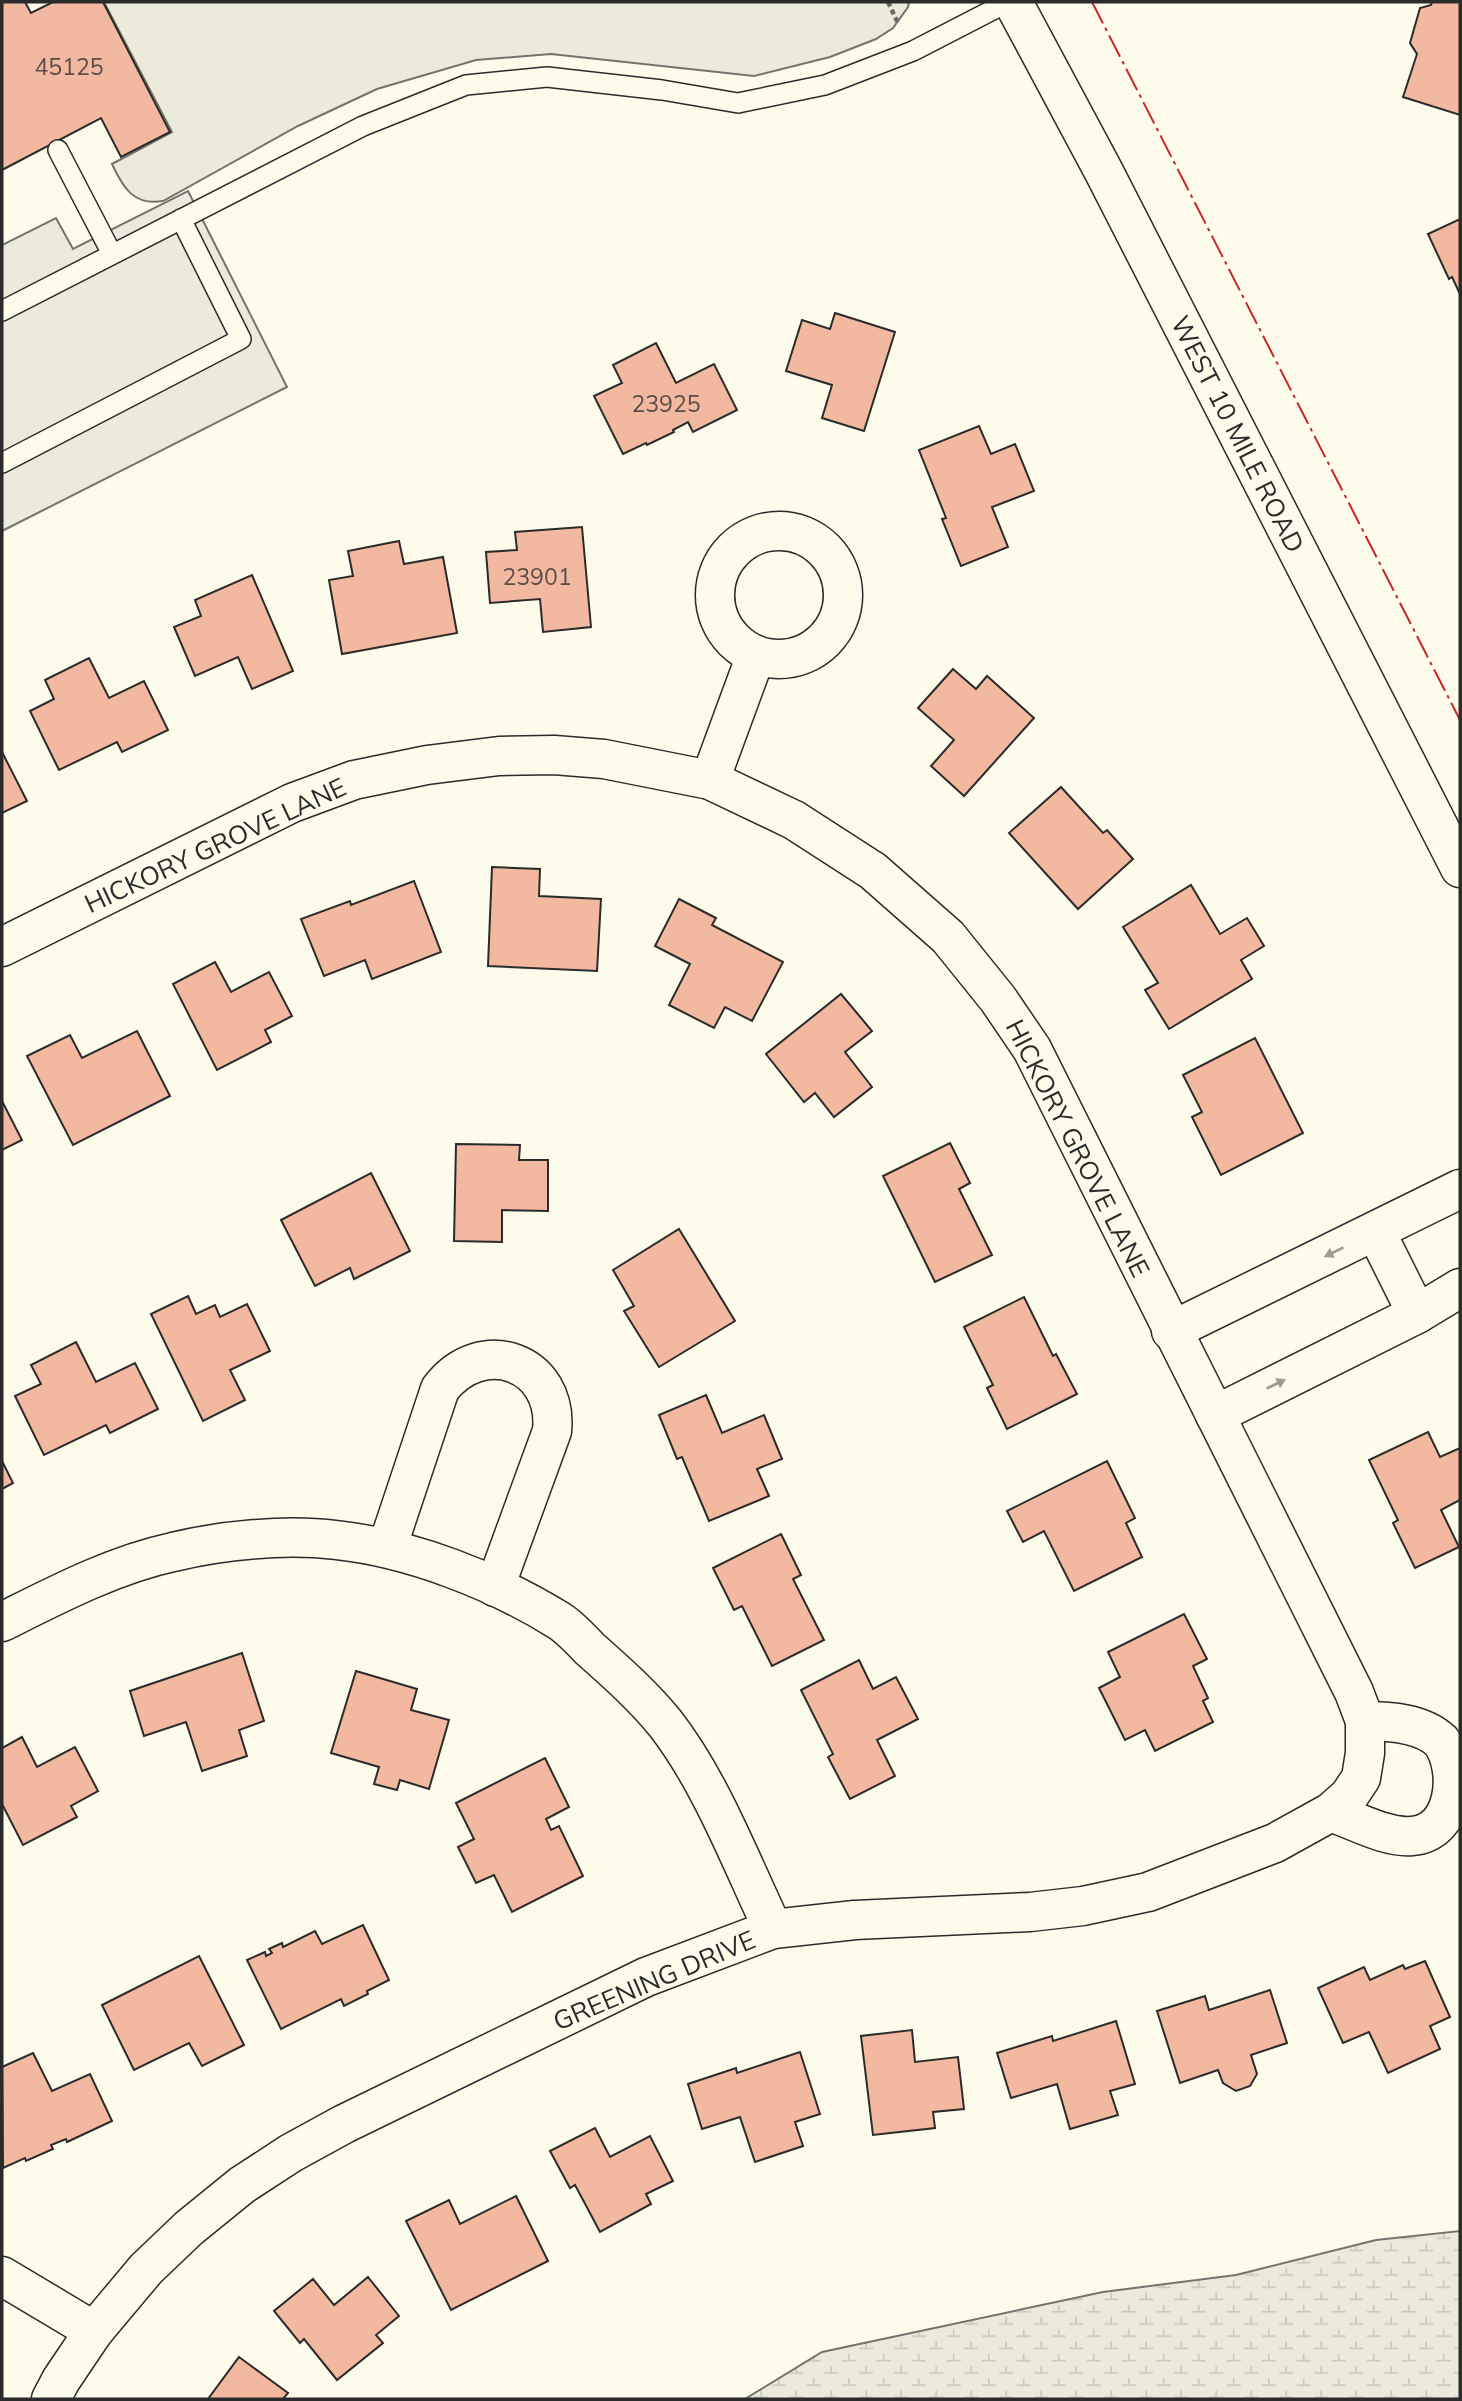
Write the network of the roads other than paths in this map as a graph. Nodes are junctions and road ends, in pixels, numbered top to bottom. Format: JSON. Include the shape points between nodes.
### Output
{"nodes":[{"id":1,"x":1008,"y":2,"type":"edge"},
{"id":2,"x":1013,"y":2,"type":"edge"},
{"id":3,"x":58,"y":150,"type":"dead end"},
{"id":4,"x":181,"y":219,"type":"junction"},
{"id":5,"x":112,"y":254,"type":"junction"},
{"id":6,"x":2,"y":311,"type":"edge"},
{"id":7,"x":2,"y":463,"type":"edge"},
{"id":8,"x":756,"y":655,"type":"dead end"},
{"id":9,"x":710,"y":780,"type":"junction"},
{"id":10,"x":1460,"y":868,"type":"edge"},
{"id":11,"x":2,"y":947,"type":"edge"},
{"id":12,"x":1460,"y":1189,"type":"edge"},
{"id":13,"x":1376,"y":1232,"type":"junction"},
{"id":14,"x":1460,"y":1288,"type":"edge"},
{"id":15,"x":1417,"y":1314,"type":"junction"},
{"id":16,"x":1171,"y":1331,"type":"junction"},
{"id":17,"x":1215,"y":1415,"type":"junction"},
{"id":18,"x":387,"y":1548,"type":"junction"},
{"id":19,"x":495,"y":1587,"type":"junction"},
{"id":20,"x":2,"y":1622,"type":"edge"},
{"id":21,"x":1366,"y":1721,"type":"junction"},
{"id":22,"x":1361,"y":1778,"type":"joint"},
{"id":23,"x":1331,"y":1812,"type":"junction"},
{"id":24,"x":773,"y":1929,"type":"junction"},
{"id":25,"x":2,"y":2276,"type":"edge"},
{"id":26,"x":94,"y":2331,"type":"junction"},
{"id":27,"x":51,"y":2399,"type":"edge"}],
"edges":[{"from":1,"to":4,"type":"lane","via":[[913,51],[825,85],[738,103],[547,77],[466,85],[363,126]]},
{"from":2,"to":10,"type":"street","name":"WEST 10 MILE ROAD"},
{"from":3,"to":5,"type":"lane"},
{"from":4,"to":5,"type":"lane"},
{"from":4,"to":7,"type":"lane","via":[[241,339]]},
{"from":5,"to":6,"type":"lane"},
{"from":8,"to":9,"type":"street"},
{"from":9,"to":11,"type":"street","name":"HICKORY GROVE LANE","via":[[617,761],[554,755],[427,765],[355,780],[292,803]]},
{"from":9,"to":16,"type":"street","name":"HICKORY GROVE LANE","via":[[794,820],[873,871],[948,937],[999,999],[1032,1049]]},
{"from":12,"to":13,"type":"street"},
{"from":13,"to":15,"type":"street"},
{"from":13,"to":16,"type":"street","one_way":true},
{"from":14,"to":15,"type":"street"},
{"from":17,"to":15,"type":"street","one_way":true},
{"from":16,"to":17,"type":"street","name":"HICKORY GROVE LANE"},
{"from":17,"to":21,"type":"street","name":"HICKORY GROVE LANE"},
{"from":18,"to":19,"type":"street"},
{"from":18,"to":19,"type":"street","via":[[440,1388],[462,1367],[494,1358],[509,1361],[540,1381],[554,1413],[552,1431]]},
{"from":18,"to":20,"type":"street","via":[[334,1539],[250,1539],[172,1552],[105,1573]]},
{"from":19,"to":24,"type":"street","via":[[560,1621],[664,1723],[697,1769]]},
{"from":21,"to":22,"type":"street","name":"HICKORY GROVE LANE"},
{"from":21,"to":23,"type":"street","via":[[1392,1721],[1440,1740],[1452,1755],[1457,1774],[1454,1801],[1446,1820],[1432,1832],[1415,1836],[1397,1836]]},
{"from":22,"to":23,"type":"street","name":"GREENING DRIVE"},
{"from":23,"to":24,"type":"street","name":"GREENING DRIVE","via":[[1275,1843],[1148,1892],[1083,1906]]},
{"from":24,"to":26,"type":"street","name":"GREENING DRIVE","via":[[646,1977],[291,2153],[189,2228],[146,2269]]},
{"from":25,"to":26,"type":"street"},
{"from":26,"to":27,"type":"street","name":"GREENING DRIVE"}]}
